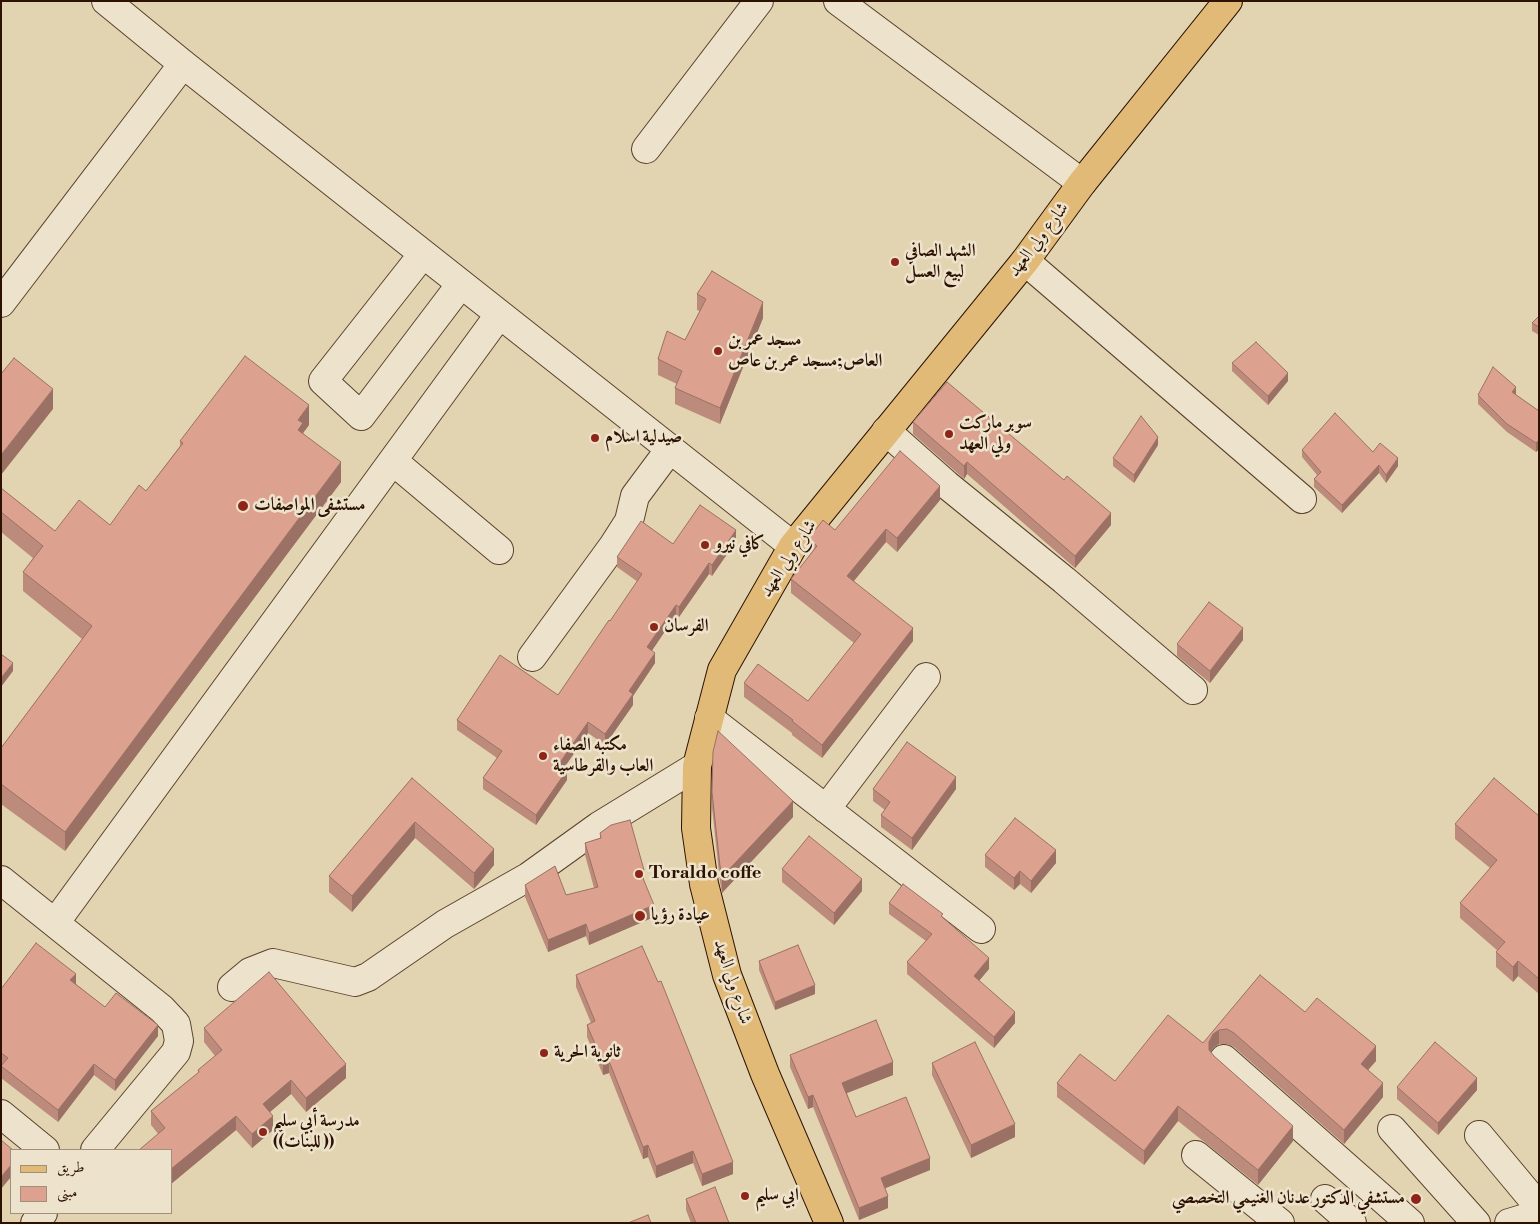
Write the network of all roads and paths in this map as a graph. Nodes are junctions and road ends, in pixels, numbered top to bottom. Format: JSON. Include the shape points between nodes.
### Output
{"nodes":[{"id":1,"x":106,"y":1,"type":"edge"},
{"id":2,"x":760,"y":1,"type":"edge"},
{"id":3,"x":838,"y":1,"type":"edge"},
{"id":4,"x":1228,"y":1,"type":"edge"},
{"id":5,"x":183,"y":64,"type":"junction"},
{"id":6,"x":646,"y":149,"type":"dead end"},
{"id":7,"x":1082,"y":183,"type":"junction"},
{"id":8,"x":423,"y":254,"type":"junction"},
{"id":9,"x":1025,"y":261,"type":"junction"},
{"id":10,"x":461,"y":284,"type":"junction"},
{"id":11,"x":1,"y":303,"type":"edge"},
{"id":12,"x":499,"y":314,"type":"junction"},
{"id":13,"x":886,"y":431,"type":"junction"},
{"id":14,"x":670,"y":449,"type":"junction"},
{"id":15,"x":392,"y":461,"type":"junction"},
{"id":16,"x":1302,"y":499,"type":"dead end"},
{"id":17,"x":793,"y":546,"type":"junction"},
{"id":18,"x":499,"y":550,"type":"dead end"},
{"id":19,"x":532,"y":657,"type":"dead end"},
{"id":20,"x":926,"y":677,"type":"dead end"},
{"id":21,"x":1193,"y":690,"type":"dead end"},
{"id":22,"x":709,"y":718,"type":"junction"},
{"id":23,"x":697,"y":766,"type":"junction"},
{"id":24,"x":826,"y":809,"type":"junction"},
{"id":25,"x":1,"y":880,"type":"edge"},
{"id":26,"x":55,"y":923,"type":"junction"},
{"id":27,"x":981,"y":929,"type":"dead end"},
{"id":28,"x":232,"y":987,"type":"dead end"},
{"id":29,"x":1224,"y":1059,"type":"dead end"},
{"id":30,"x":1,"y":1114,"type":"edge"},
{"id":31,"x":1392,"y":1129,"type":"dead end"},
{"id":32,"x":1480,"y":1135,"type":"dead end"},
{"id":33,"x":44,"y":1149,"type":"edge"},
{"id":34,"x":96,"y":1149,"type":"edge"},
{"id":35,"x":1196,"y":1155,"type":"dead end"},
{"id":36,"x":1325,"y":1199,"type":"dead end"},
{"id":37,"x":1539,"y":1207,"type":"edge"},
{"id":38,"x":1539,"y":1214,"type":"edge"},
{"id":39,"x":830,"y":1223,"type":"edge"},
{"id":40,"x":1280,"y":1223,"type":"edge"},
{"id":41,"x":1352,"y":1223,"type":"edge"},
{"id":42,"x":1410,"y":1223,"type":"edge"},
{"id":43,"x":1476,"y":1223,"type":"edge"},
{"id":44,"x":1509,"y":1223,"type":"edge"}],
"edges":[{"from":1,"to":5,"type":"street"},
{"from":2,"to":6,"type":"street"},
{"from":3,"to":7,"type":"street"},
{"from":4,"to":7,"type":"main road","name":"شارع ولي العهد"},
{"from":5,"to":8,"type":"street"},
{"from":5,"to":11,"type":"street"},
{"from":7,"to":9,"type":"main road","name":"شارع ولي العهد"},
{"from":8,"to":10,"type":"street"},
{"from":8,"to":10,"type":"street","via":[[323,381],[361,416]]},
{"from":9,"to":13,"type":"main road","name":"شارع ولي العهد"},
{"from":9,"to":16,"type":"street"},
{"from":10,"to":12,"type":"street"},
{"from":12,"to":14,"type":"street"},
{"from":12,"to":15,"type":"street"},
{"from":13,"to":17,"type":"main road","name":"شارع ولي العهد"},
{"from":13,"to":21,"type":"street"},
{"from":14,"to":17,"type":"street"},
{"from":14,"to":19,"type":"street","via":[[635,496],[628,521],[613,546]]},
{"from":15,"to":18,"type":"street"},
{"from":15,"to":26,"type":"street"},
{"from":17,"to":22,"type":"main road","name":"شارع ولي العهد","via":[[722,670]]},
{"from":20,"to":24,"type":"street"},
{"from":22,"to":23,"type":"main road","name":"شارع ولي العهد"},
{"from":22,"to":24,"type":"street"},
{"from":23,"to":28,"type":"street","via":[[599,826],[528,877],[445,924],[368,977],[355,982],[274,963],[250,972]]},
{"from":23,"to":39,"type":"main road","name":"شارع ولي العهد","via":[[696,828],[704,884],[727,975],[765,1074]]},
{"from":24,"to":27,"type":"street"},
{"from":25,"to":26,"type":"street"},
{"from":26,"to":34,"type":"street","via":[[162,1009],[176,1024],[179,1041],[176,1052]]},
{"from":29,"to":42,"type":"street"},
{"from":30,"to":33,"type":"street"},
{"from":31,"to":43,"type":"street"},
{"from":32,"to":37,"type":"street"},
{"from":35,"to":40,"type":"street"},
{"from":36,"to":41,"type":"street"},
{"from":38,"to":44,"type":"street"}]}
